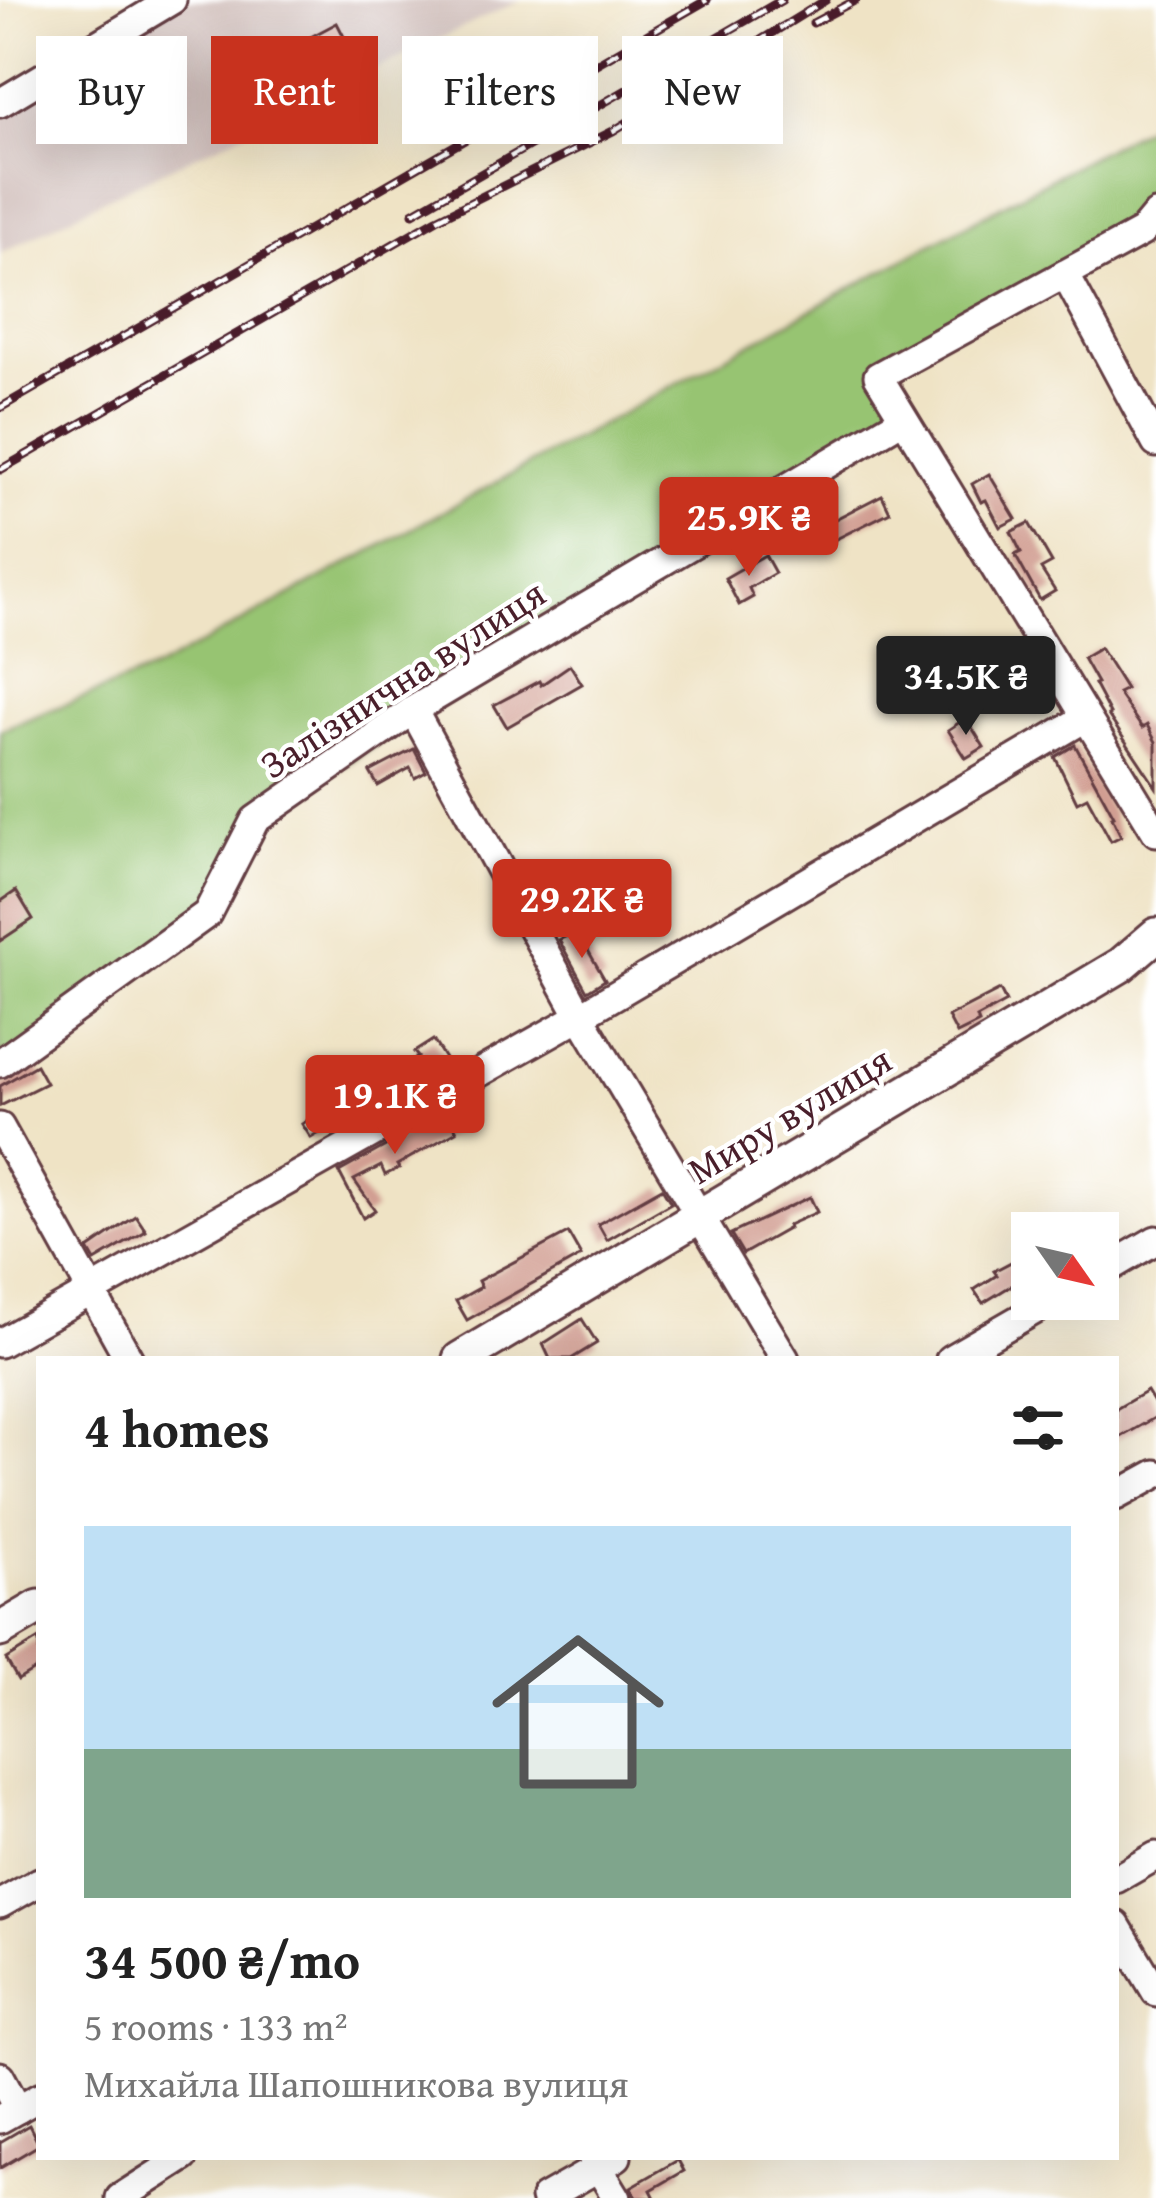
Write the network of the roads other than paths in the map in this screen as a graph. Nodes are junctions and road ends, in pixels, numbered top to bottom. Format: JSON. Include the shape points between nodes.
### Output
{"nodes":[{"id":1,"x":172,"y":0,"type":"edge"},
{"id":2,"x":0,"y":103,"type":"edge"},
{"id":3,"x":1156,"y":215,"type":"edge"},
{"id":4,"x":1065,"y":274,"type":"junction"},
{"id":5,"x":903,"y":419,"type":"junction"},
{"id":6,"x":1156,"y":443,"type":"edge"},
{"id":7,"x":413,"y":710,"type":"junction"},
{"id":8,"x":1085,"y":718,"type":"junction"},
{"id":9,"x":1156,"y":832,"type":"edge"},
{"id":10,"x":1156,"y":935,"type":"edge"},
{"id":11,"x":580,"y":1016,"type":"junction"},
{"id":12,"x":0,"y":1063,"type":"edge"},
{"id":13,"x":0,"y":1127,"type":"edge"},
{"id":14,"x":698,"y":1217,"type":"junction"},
{"id":15,"x":1156,"y":1240,"type":"edge"},
{"id":16,"x":1119,"y":1262,"type":"edge"},
{"id":17,"x":92,"y":1291,"type":"junction"},
{"id":18,"x":1018,"y":1320,"type":"edge"},
{"id":19,"x":0,"y":1342,"type":"edge"},
{"id":20,"x":127,"y":1356,"type":"edge"},
{"id":21,"x":465,"y":1356,"type":"edge"},
{"id":22,"x":783,"y":1356,"type":"edge"},
{"id":23,"x":955,"y":1356,"type":"edge"},
{"id":24,"x":1156,"y":1474,"type":"edge"},
{"id":25,"x":1119,"y":1494,"type":"edge"},
{"id":26,"x":36,"y":1609,"type":"edge"},
{"id":27,"x":0,"y":1630,"type":"edge"},
{"id":28,"x":1156,"y":1856,"type":"edge"},
{"id":29,"x":1119,"y":1877,"type":"edge"},
{"id":30,"x":36,"y":1884,"type":"edge"},
{"id":31,"x":0,"y":1904,"type":"edge"},
{"id":32,"x":1119,"y":1930,"type":"edge"},
{"id":33,"x":1156,"y":1992,"type":"edge"},
{"id":34,"x":0,"y":2076,"type":"edge"},
{"id":35,"x":19,"y":2108,"type":"edge"},
{"id":36,"x":179,"y":2160,"type":"edge"},
{"id":37,"x":603,"y":2160,"type":"edge"},
{"id":38,"x":121,"y":2198,"type":"edge"},
{"id":39,"x":545,"y":2198,"type":"edge"},
{"id":40,"x":617,"y":2198,"type":"edge"}],
"edges":[{"from":1,"to":2,"type":"street"},
{"from":3,"to":4,"type":"street","via":[[1142,232]]},
{"from":4,"to":5,"type":"street","via":[[878,376]]},
{"from":4,"to":6,"type":"street"},
{"from":5,"to":7,"type":"street","name":"Залізнична вулиця"},
{"from":5,"to":8,"type":"street"},
{"from":7,"to":11,"type":"street"},
{"from":7,"to":12,"type":"street","name":"Залізнична вулиця","via":[[255,820],[207,914]]},
{"from":8,"to":9,"type":"street"},
{"from":8,"to":11,"type":"street"},
{"from":10,"to":14,"type":"main road","name":"Миру вулиця","via":[[1120,965]]},
{"from":11,"to":14,"type":"street"},
{"from":11,"to":17,"type":"street"},
{"from":13,"to":17,"type":"street"},
{"from":14,"to":21,"type":"main road","name":"Миру вулиця"},
{"from":14,"to":22,"type":"street"},
{"from":15,"to":16,"type":"street"},
{"from":17,"to":19,"type":"street"},
{"from":17,"to":20,"type":"street"},
{"from":18,"to":23,"type":"street"},
{"from":24,"to":25,"type":"street"},
{"from":26,"to":27,"type":"main road"},
{"from":28,"to":29,"type":"street"},
{"from":30,"to":31,"type":"street"},
{"from":32,"to":33,"type":"street"},
{"from":34,"to":35,"type":"street"},
{"from":36,"to":38,"type":"street"},
{"from":37,"to":39,"type":"street"},
{"from":37,"to":40,"type":"street"}]}
